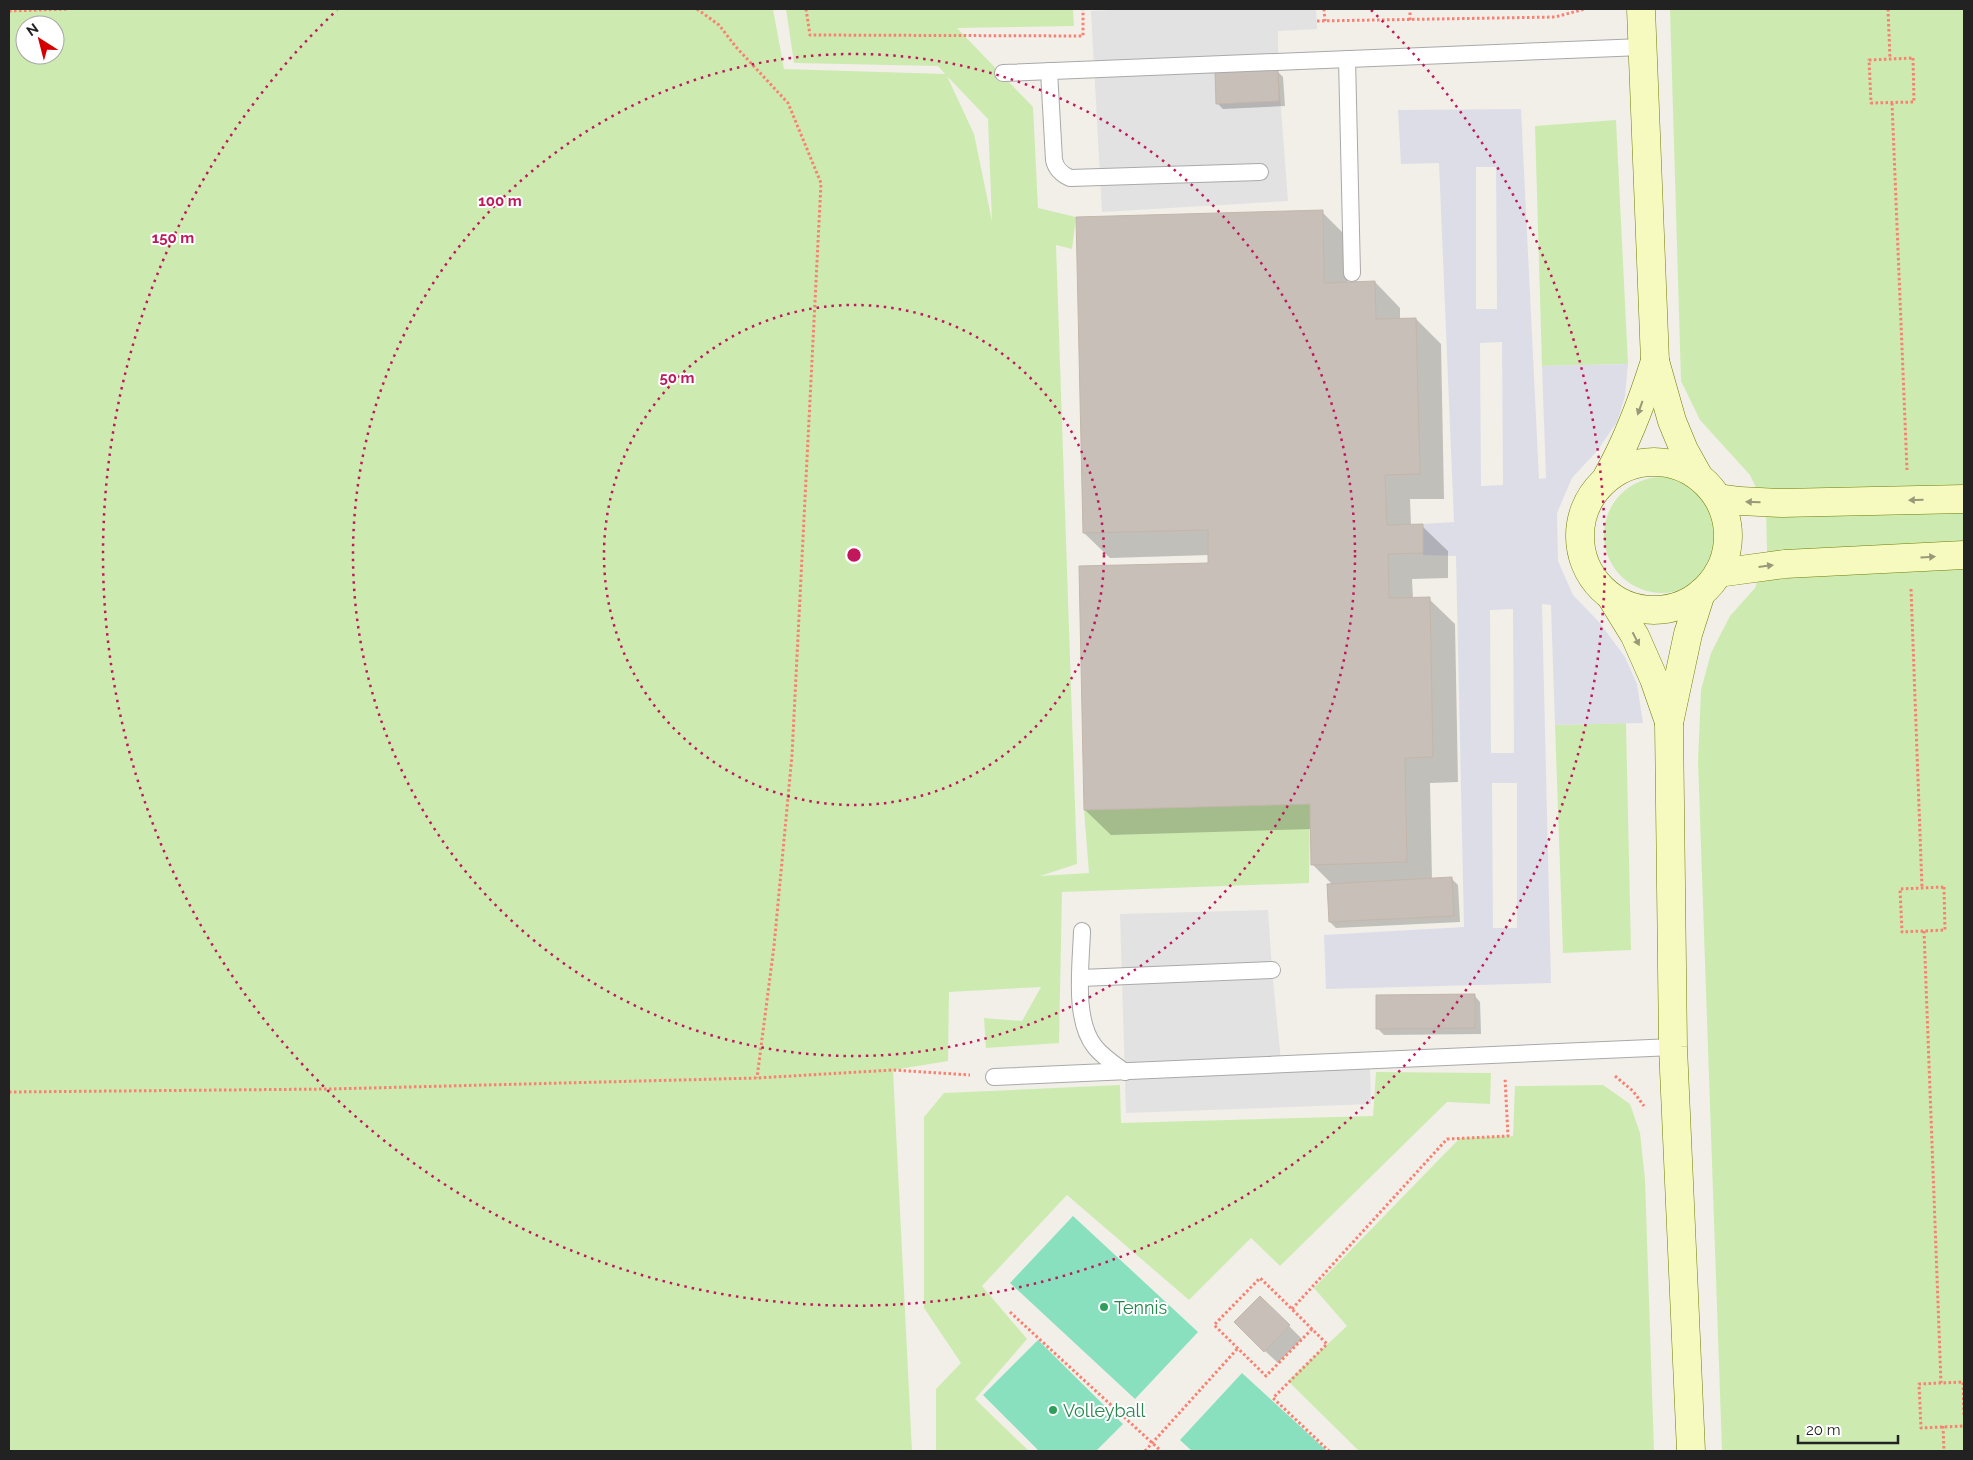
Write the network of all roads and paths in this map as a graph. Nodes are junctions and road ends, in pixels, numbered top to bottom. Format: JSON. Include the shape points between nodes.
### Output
{"nodes":[{"id":1,"x":68,"y":9,"type":"edge"},
{"id":2,"x":697,"y":9,"type":"edge"},
{"id":3,"x":806,"y":9,"type":"edge"},
{"id":4,"x":1083,"y":9,"type":"edge"},
{"id":5,"x":1324,"y":9,"type":"edge"},
{"id":6,"x":1410,"y":9,"type":"edge"},
{"id":7,"x":1585,"y":9,"type":"edge"},
{"id":8,"x":1640,"y":9,"type":"edge"},
{"id":9,"x":1888,"y":9,"type":"edge"},
{"id":10,"x":9,"y":11,"type":"edge"},
{"id":11,"x":1410,"y":20,"type":"junction"},
{"id":12,"x":1317,"y":21,"type":"dead end"},
{"id":13,"x":1325,"y":21,"type":"junction"},
{"id":14,"x":1642,"y":47,"type":"junction"},
{"id":15,"x":1347,"y":59,"type":"junction"},
{"id":16,"x":1890,"y":59,"type":"junction"},
{"id":17,"x":1049,"y":71,"type":"junction"},
{"id":18,"x":1003,"y":73,"type":"dead end"},
{"id":19,"x":1260,"y":172,"type":"dead end"},
{"id":20,"x":1352,"y":273,"type":"dead end"},
{"id":21,"x":1655,"y":361,"type":"junction"},
{"id":22,"x":1699,"y":476,"type":"junction"},
{"id":23,"x":1608,"y":477,"type":"junction"},
{"id":24,"x":1718,"y":498,"type":"junction"},
{"id":25,"x":1964,"y":499,"type":"edge"},
{"id":26,"x":1964,"y":555,"type":"edge"},
{"id":27,"x":1710,"y":583,"type":"junction"},
{"id":28,"x":1611,"y":597,"type":"junction"},
{"id":29,"x":1670,"y":723,"type":"junction"},
{"id":30,"x":1082,"y":931,"type":"dead end"},
{"id":31,"x":1924,"y":931,"type":"junction"},
{"id":32,"x":1272,"y":970,"type":"dead end"},
{"id":33,"x":1081,"y":978,"type":"junction"},
{"id":34,"x":1673,"y":1047,"type":"junction"},
{"id":35,"x":1124,"y":1072,"type":"junction"},
{"id":36,"x":1611,"y":1073,"type":"dead end"},
{"id":37,"x":1505,"y":1074,"type":"dead end"},
{"id":38,"x":994,"y":1077,"type":"joint"},
{"id":39,"x":757,"y":1078,"type":"junction"},
{"id":40,"x":9,"y":1092,"type":"edge"},
{"id":41,"x":1644,"y":1106,"type":"dead end"},
{"id":42,"x":1292,"y":1309,"type":"junction"},
{"id":43,"x":1010,"y":1312,"type":"dead end"},
{"id":44,"x":1312,"y":1329,"type":"junction"},
{"id":45,"x":1238,"y":1348,"type":"junction"},
{"id":46,"x":1941,"y":1383,"type":"junction"},
{"id":47,"x":1964,"y":1415,"type":"edge"},
{"id":48,"x":1943,"y":1426,"type":"junction"},
{"id":49,"x":1964,"y":1426,"type":"edge"},
{"id":50,"x":1152,"y":1443,"type":"junction"},
{"id":51,"x":1145,"y":1451,"type":"edge"},
{"id":52,"x":1160,"y":1451,"type":"edge"},
{"id":53,"x":1329,"y":1451,"type":"edge"},
{"id":54,"x":1691,"y":1451,"type":"edge"},
{"id":55,"x":1944,"y":1451,"type":"edge"}],
"edges":[{"from":1,"to":10,"type":"path"},
{"from":2,"to":39,"type":"path","via":[[719,24],[736,48],[788,103],[821,183],[792,755],[774,946]]},
{"from":3,"to":4,"type":"path","via":[[810,35],[1083,36]]},
{"from":5,"to":13,"type":"path"},
{"from":6,"to":11,"type":"path"},
{"from":7,"to":11,"type":"path","via":[[1555,17]]},
{"from":8,"to":14,"type":"street"},
{"from":9,"to":16,"type":"path"},
{"from":11,"to":13,"type":"path"},
{"from":12,"to":13,"type":"path"},
{"from":14,"to":15,"type":"lane"},
{"from":14,"to":21,"type":"street"},
{"from":15,"to":17,"type":"lane"},
{"from":15,"to":20,"type":"lane"},
{"from":16,"to":16,"type":"path","via":[[1913,58],[1914,102],[1871,104],[1869,60]]},
{"from":17,"to":18,"type":"lane"},
{"from":17,"to":19,"type":"lane","via":[[1054,160],[1059,171],[1070,178]]},
{"from":21,"to":22,"type":"street","via":[[1672,421]]},
{"from":21,"to":23,"type":"street","one_way":true,"via":[[1623,450]]},
{"from":22,"to":23,"type":"street","via":[[1677,465],[1653,461],[1629,466]]},
{"from":22,"to":24,"type":"street"},
{"from":23,"to":28,"type":"street","via":[[1590,498],[1580,524],[1580,552],[1591,577]]},
{"from":25,"to":24,"type":"street","one_way":true,"via":[[1782,503]]},
{"from":24,"to":27,"type":"street","via":[[1726,516],[1728,536],[1725,556]]},
{"from":27,"to":26,"type":"street","one_way":true,"via":[[1785,564]]},
{"from":27,"to":28,"type":"street","via":[[1680,605],[1657,610],[1633,607]]},
{"from":27,"to":29,"type":"street","via":[[1688,634]]},
{"from":28,"to":29,"type":"street","one_way":true,"via":[[1635,636]]},
{"from":29,"to":34,"type":"street"},
{"from":30,"to":33,"type":"lane"},
{"from":31,"to":31,"type":"path","via":[[1902,932],[1900,889],[1944,887],[1945,930]]},
{"from":31,"to":46,"type":"path"},
{"from":32,"to":33,"type":"lane"},
{"from":33,"to":35,"type":"lane","via":[[1081,1012],[1086,1032],[1094,1046]]},
{"from":34,"to":35,"type":"lane"},
{"from":34,"to":54,"type":"street"},
{"from":35,"to":38,"type":"lane"},
{"from":36,"to":41,"type":"path","via":[[1633,1091]]},
{"from":37,"to":42,"type":"path","via":[[1508,1136],[1447,1139]]},
{"from":38,"to":39,"type":"path","via":[[893,1070]]},
{"from":39,"to":40,"type":"path","via":[[331,1089]]},
{"from":42,"to":44,"type":"path"},
{"from":42,"to":45,"type":"path","via":[[1260,1278],[1214,1326]]},
{"from":43,"to":50,"type":"path"},
{"from":44,"to":45,"type":"path","via":[[1266,1376]]},
{"from":44,"to":53,"type":"path","via":[[1327,1344],[1274,1398]]},
{"from":45,"to":50,"type":"path"},
{"from":46,"to":47,"type":"path","via":[[1963,1382]]},
{"from":46,"to":48,"type":"path","via":[[1919,1384],[1921,1428]]},
{"from":48,"to":49,"type":"path"},
{"from":48,"to":55,"type":"path"},
{"from":50,"to":51,"type":"path"},
{"from":50,"to":52,"type":"path"}]}
